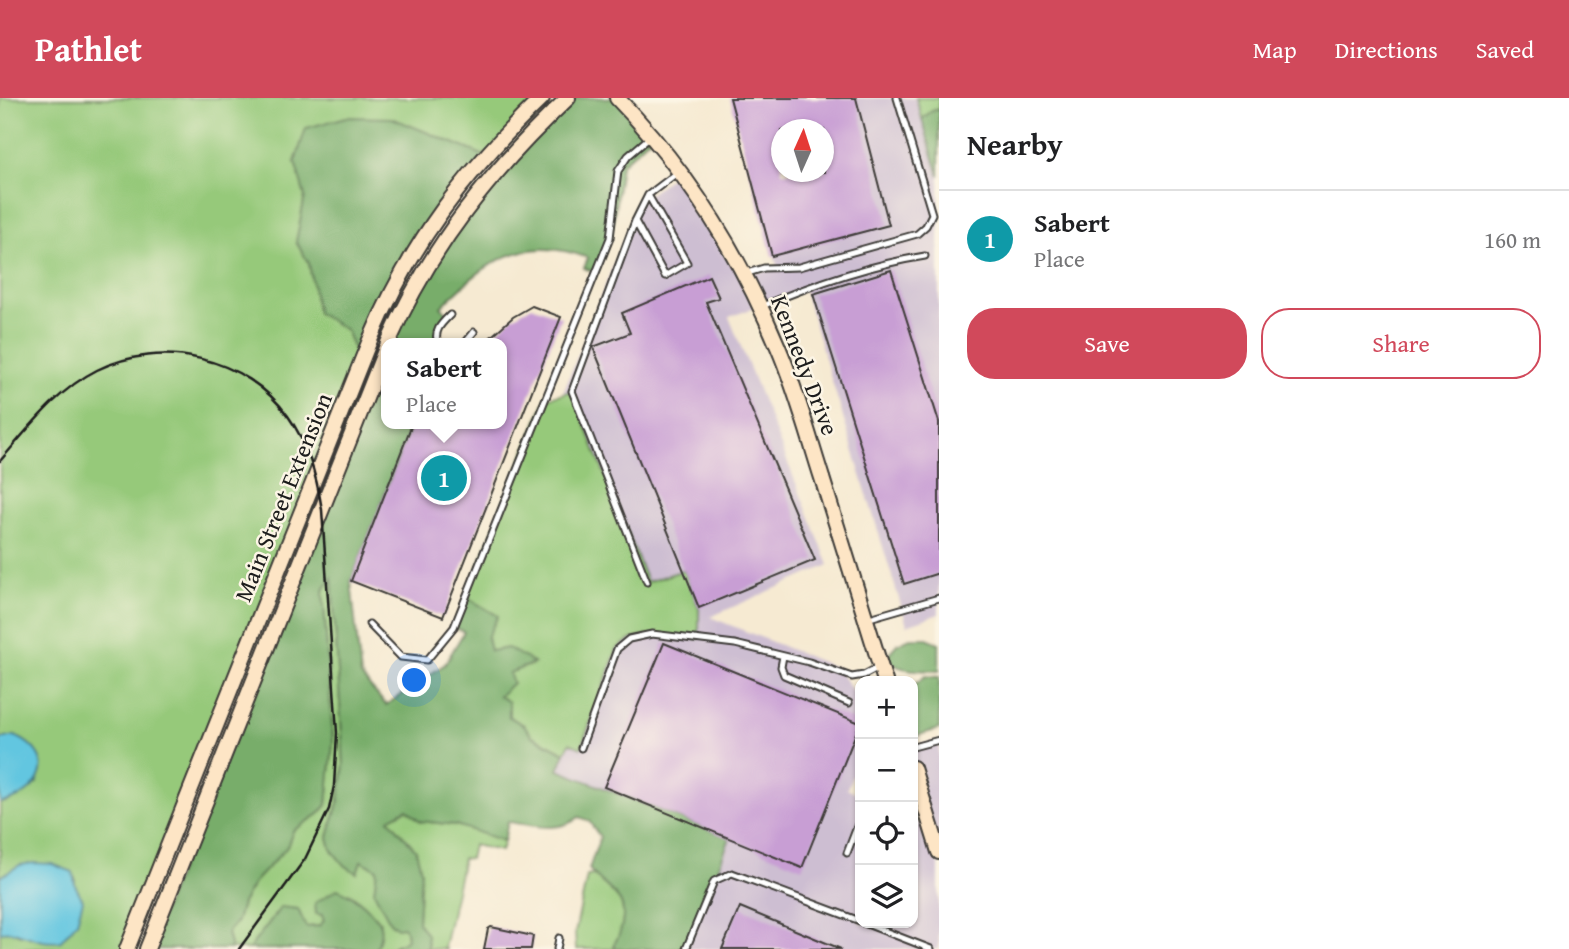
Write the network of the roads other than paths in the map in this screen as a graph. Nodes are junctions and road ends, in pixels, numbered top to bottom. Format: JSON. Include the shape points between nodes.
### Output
{"nodes":[{"id":1,"x":542,"y":98,"type":"edge"},
{"id":2,"x":568,"y":98,"type":"edge"},
{"id":3,"x":617,"y":98,"type":"edge"},
{"id":4,"x":897,"y":98,"type":"edge"},
{"id":5,"x":627,"y":105,"type":"edge"},
{"id":6,"x":652,"y":136,"type":"junction"},
{"id":7,"x":679,"y":171,"type":"junction"},
{"id":8,"x":648,"y":195,"type":"junction"},
{"id":9,"x":635,"y":221,"type":"junction"},
{"id":10,"x":925,"y":256,"type":"dead end"},
{"id":11,"x":744,"y":274,"type":"junction"},
{"id":12,"x":760,"y":307,"type":"junction"},
{"id":13,"x":450,"y":315,"type":"dead end"},
{"id":14,"x":474,"y":331,"type":"dead end"},
{"id":15,"x":390,"y":338,"type":"edge"},
{"id":16,"x":436,"y":338,"type":"edge"},
{"id":17,"x":469,"y":338,"type":"edge"},
{"id":18,"x":381,"y":361,"type":"edge"},
{"id":19,"x":647,"y":582,"type":"dead end"},
{"id":20,"x":939,"y":598,"type":"edge"},
{"id":21,"x":866,"y":620,"type":"junction"},
{"id":22,"x":369,"y":624,"type":"dead end"},
{"id":23,"x":783,"y":656,"type":"junction"},
{"id":24,"x":881,"y":666,"type":"junction"},
{"id":25,"x":884,"y":676,"type":"edge"},
{"id":26,"x":849,"y":703,"type":"dead end"},
{"id":27,"x":939,"y":740,"type":"edge"},
{"id":28,"x":918,"y":746,"type":"edge"},
{"id":29,"x":581,"y":748,"type":"dead end"},
{"id":30,"x":918,"y":784,"type":"edge"},
{"id":31,"x":855,"y":830,"type":"edge"},
{"id":32,"x":939,"y":852,"type":"edge"},
{"id":33,"x":846,"y":853,"type":"dead end"},
{"id":34,"x":855,"y":919,"type":"edge"},
{"id":35,"x":877,"y":928,"type":"edge"},
{"id":36,"x":559,"y":938,"type":"dead end"},
{"id":37,"x":127,"y":949,"type":"edge"},
{"id":38,"x":148,"y":949,"type":"edge"},
{"id":39,"x":557,"y":949,"type":"edge"},
{"id":40,"x":686,"y":949,"type":"edge"},
{"id":41,"x":931,"y":949,"type":"edge"}],
"edges":[{"from":1,"to":37,"type":"main road","name":"Main Street Extension","via":[[459,186],[391,294]]},
{"from":2,"to":15,"type":"main road","via":[[503,162],[457,219]]},
{"from":3,"to":5,"type":"main road","name":"Kennedy Drive"},
{"from":4,"to":11,"type":"lane","via":[[932,214],[926,226],[917,234],[799,267]]},
{"from":5,"to":6,"type":"main road","name":"Kennedy Drive"},
{"from":6,"to":7,"type":"main road","name":"Kennedy Drive"},
{"from":6,"to":22,"type":"lane","via":[[618,171],[610,237],[454,627],[427,660],[401,657]]},
{"from":7,"to":8,"type":"lane"},
{"from":7,"to":11,"type":"main road","name":"Kennedy Drive"},
{"from":8,"to":9,"type":"lane"},
{"from":8,"to":9,"type":"lane","via":[[687,263],[665,276]]},
{"from":9,"to":19,"type":"lane","via":[[572,391]]},
{"from":10,"to":12,"type":"lane","via":[[835,279]]},
{"from":11,"to":12,"type":"main road","name":"Kennedy Drive"},
{"from":12,"to":21,"type":"main road","name":"Kennedy Drive","via":[[791,382]]},
{"from":13,"to":16,"type":"lane"},
{"from":14,"to":17,"type":"lane"},
{"from":18,"to":38,"type":"main road","name":"Main Street Extension"},
{"from":20,"to":21,"type":"lane"},
{"from":21,"to":24,"type":"main road","name":"Kennedy Drive"},
{"from":23,"to":24,"type":"lane","via":[[852,677]]},
{"from":23,"to":26,"type":"lane","via":[[784,675]]},
{"from":23,"to":29,"type":"lane","via":[[652,634],[629,639],[617,649]]},
{"from":24,"to":25,"type":"main road","name":"Kennedy Drive"},
{"from":27,"to":28,"type":"lane"},
{"from":30,"to":32,"type":"main road"},
{"from":31,"to":33,"type":"lane"},
{"from":34,"to":40,"type":"lane","via":[[732,873],[714,881]]},
{"from":35,"to":41,"type":"lane"},
{"from":36,"to":39,"type":"lane"}]}
